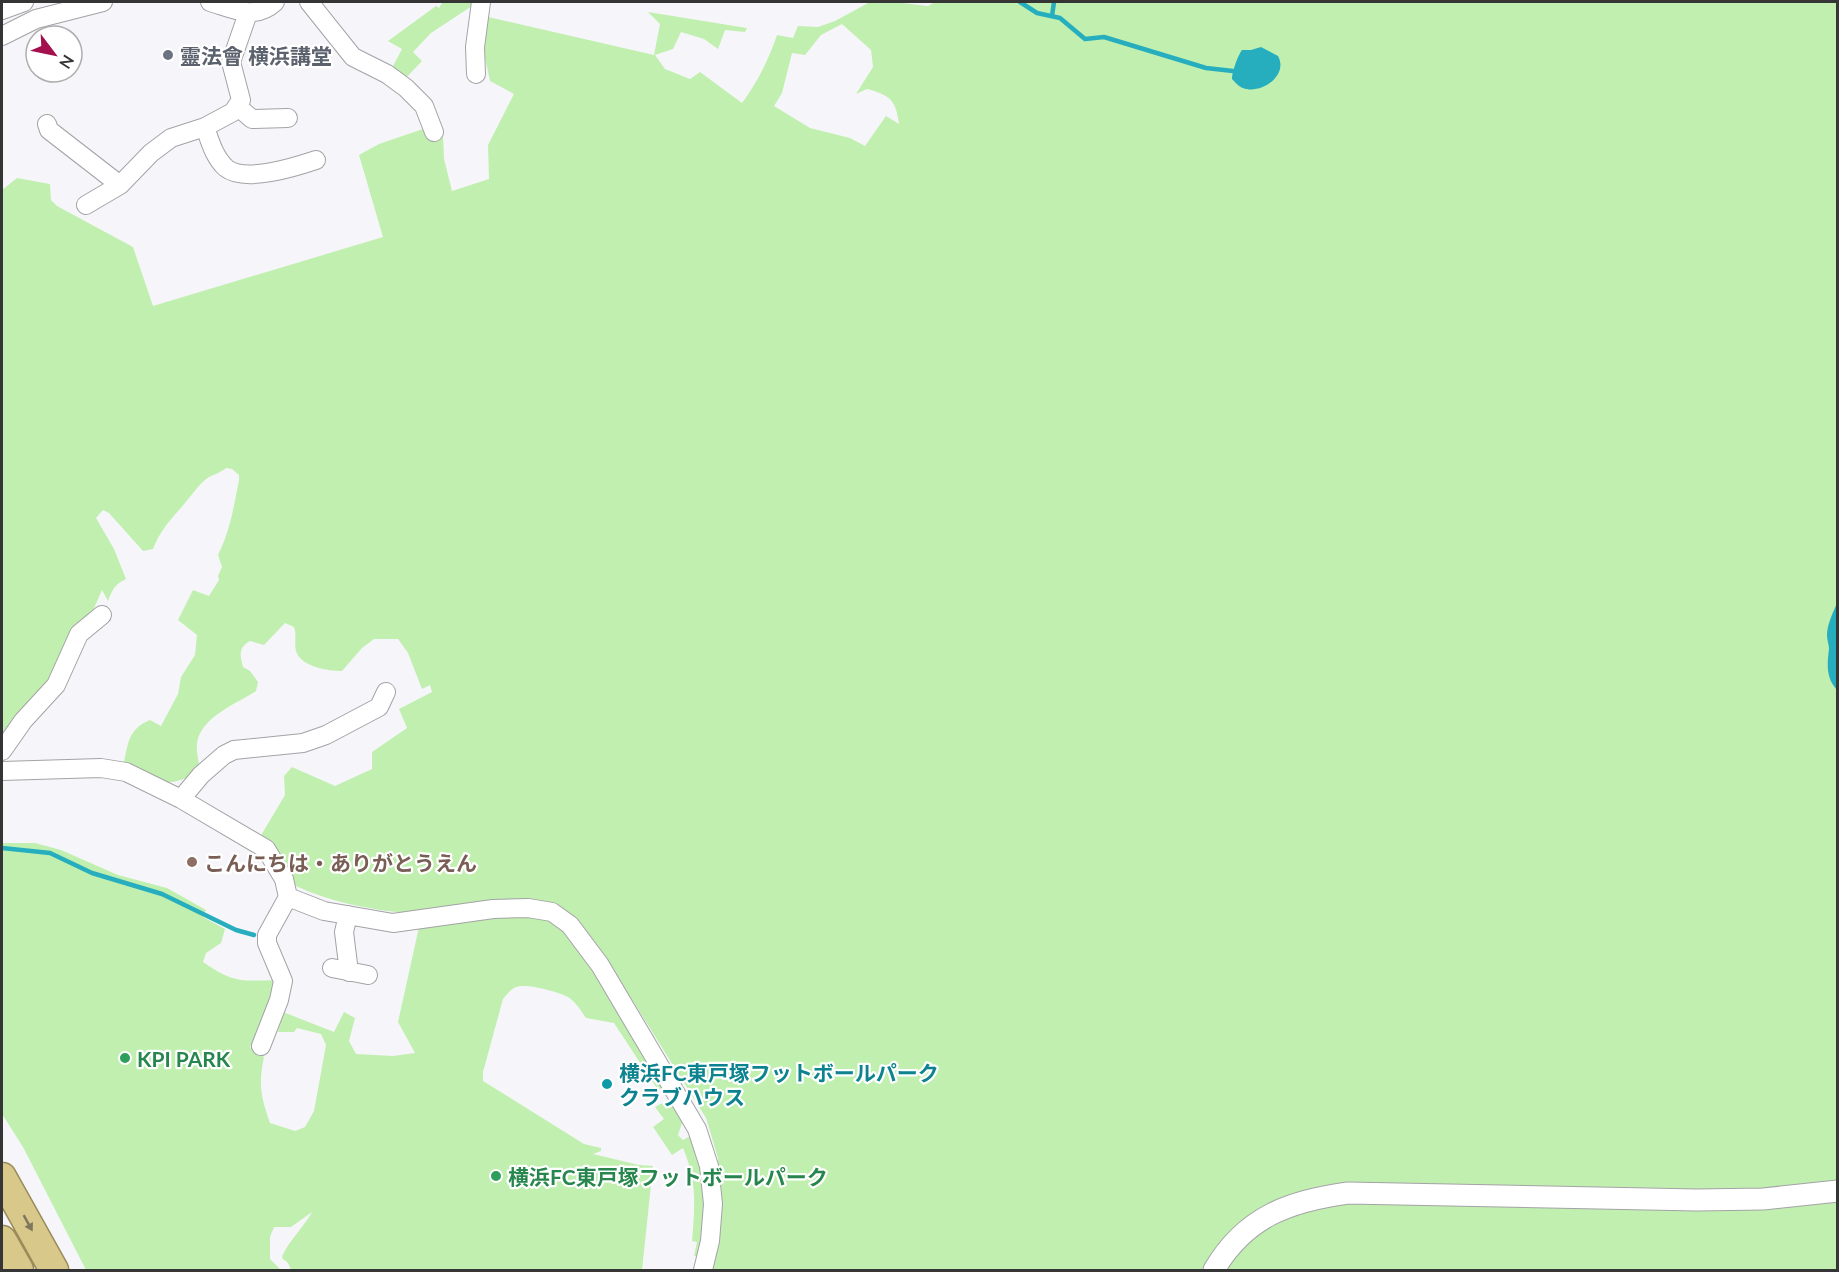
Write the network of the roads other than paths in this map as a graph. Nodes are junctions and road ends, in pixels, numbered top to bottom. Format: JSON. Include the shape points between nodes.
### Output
{"nodes":[{"id":1,"x":24,"y":2,"type":"edge"},
{"id":2,"x":103,"y":2,"type":"edge"},
{"id":3,"x":210,"y":2,"type":"edge"},
{"id":4,"x":275,"y":2,"type":"edge"},
{"id":5,"x":309,"y":2,"type":"edge"},
{"id":6,"x":481,"y":2,"type":"edge"},
{"id":7,"x":2,"y":10,"type":"edge"},
{"id":8,"x":248,"y":13,"type":"junction"},
{"id":9,"x":2,"y":36,"type":"edge"},
{"id":10,"x":476,"y":74,"type":"dead end"},
{"id":11,"x":237,"y":106,"type":"junction"},
{"id":12,"x":288,"y":118,"type":"dead end"},
{"id":13,"x":47,"y":124,"type":"dead end"},
{"id":14,"x":205,"y":127,"type":"junction"},
{"id":15,"x":434,"y":132,"type":"dead end"},
{"id":16,"x":316,"y":160,"type":"dead end"},
{"id":17,"x":120,"y":184,"type":"junction"},
{"id":18,"x":86,"y":205,"type":"dead end"},
{"id":19,"x":102,"y":615,"type":"dead end"},
{"id":20,"x":386,"y":692,"type":"dead end"},
{"id":21,"x":2,"y":751,"type":"edge"},
{"id":22,"x":2,"y":771,"type":"edge"},
{"id":23,"x":181,"y":799,"type":"junction"},
{"id":24,"x":288,"y":897,"type":"junction"},
{"id":25,"x":348,"y":915,"type":"junction"},
{"id":26,"x":368,"y":975,"type":"dead end"},
{"id":27,"x":261,"y":1046,"type":"dead end"},
{"id":28,"x":2,"y":1177,"type":"edge"},
{"id":29,"x":1838,"y":1191,"type":"edge"},
{"id":30,"x":2,"y":1240,"type":"edge"},
{"id":31,"x":18,"y":1270,"type":"edge"},
{"id":32,"x":54,"y":1270,"type":"edge"},
{"id":33,"x":703,"y":1270,"type":"edge"},
{"id":34,"x":1214,"y":1270,"type":"edge"}],
"edges":[{"from":1,"to":7,"type":"street"},
{"from":2,"to":9,"type":"street","via":[[36,19]]},
{"from":3,"to":8,"type":"street"},
{"from":4,"to":8,"type":"street"},
{"from":5,"to":15,"type":"street","via":[[353,57],[387,74],[424,106]]},
{"from":6,"to":10,"type":"street"},
{"from":8,"to":11,"type":"street","via":[[231,62],[241,100]]},
{"from":11,"to":12,"type":"street","via":[[252,119]]},
{"from":11,"to":14,"type":"street"},
{"from":13,"to":17,"type":"street","via":[[49,130]]},
{"from":14,"to":16,"type":"street","via":[[213,150],[227,168],[241,174],[280,171]]},
{"from":14,"to":17,"type":"street","via":[[171,138]]},
{"from":17,"to":18,"type":"street"},
{"from":19,"to":21,"type":"street","via":[[79,634],[56,685]]},
{"from":20,"to":23,"type":"street","via":[[379,707],[326,735],[303,743],[234,750],[224,755]]},
{"from":22,"to":23,"type":"street","via":[[101,768],[126,772]]},
{"from":23,"to":24,"type":"street","via":[[266,849],[284,879]]},
{"from":24,"to":25,"type":"street","via":[[324,911]]},
{"from":24,"to":27,"type":"street","via":[[267,935],[283,981]]},
{"from":25,"to":26,"type":"street","via":[[341,970]]},
{"from":25,"to":33,"type":"street","via":[[393,923],[528,908],[552,912],[570,925],[600,965],[697,1129],[709,1166],[713,1204]]},
{"from":28,"to":32,"type":"highway","one_way":true},
{"from":29,"to":34,"type":"street","via":[[1763,1199],[1697,1200],[1348,1193],[1314,1197],[1284,1207],[1251,1226]]},
{"from":30,"to":31,"type":"highway"}]}
